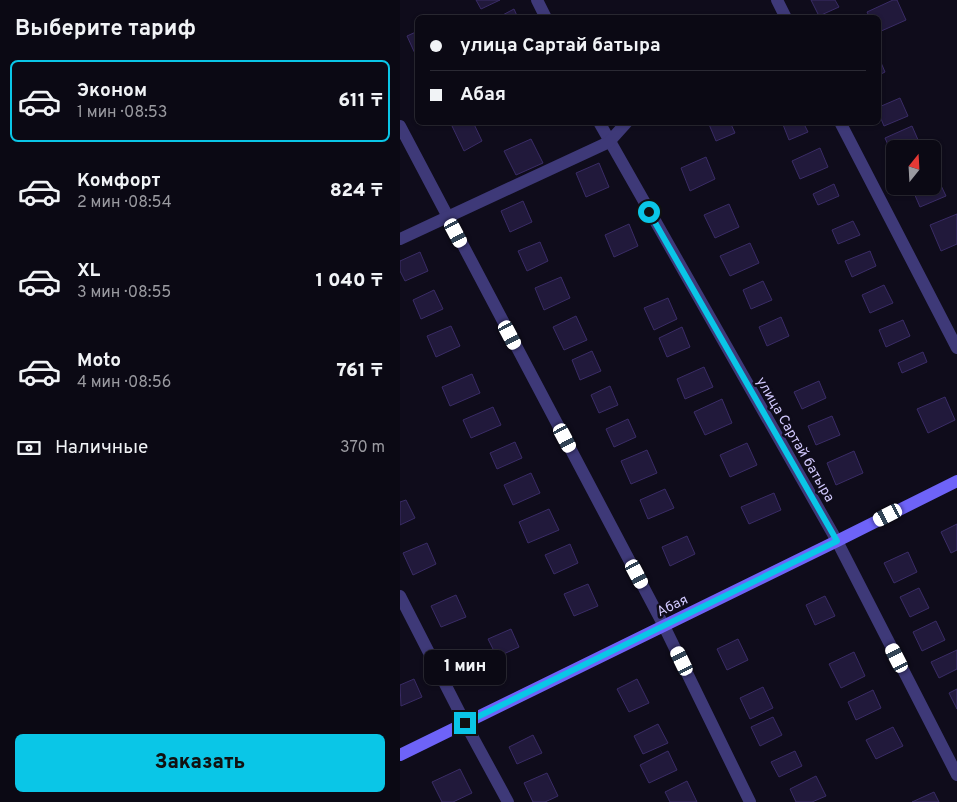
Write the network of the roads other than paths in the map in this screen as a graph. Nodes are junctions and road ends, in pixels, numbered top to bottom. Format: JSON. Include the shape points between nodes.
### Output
{"nodes":[{"id":1,"x":538,"y":0,"type":"edge"},
{"id":2,"x":777,"y":0,"type":"edge"},
{"id":3,"x":545,"y":15,"type":"edge"},
{"id":4,"x":784,"y":15,"type":"edge"},
{"id":5,"x":600,"y":125,"type":"edge"},
{"id":6,"x":624,"y":125,"type":"edge"},
{"id":7,"x":842,"y":125,"type":"edge"},
{"id":8,"x":400,"y":126,"type":"edge"},
{"id":9,"x":609,"y":142,"type":"junction"},
{"id":10,"x":447,"y":216,"type":"junction"},
{"id":11,"x":400,"y":239,"type":"edge"},
{"id":12,"x":957,"y":348,"type":"edge"},
{"id":13,"x":957,"y":481,"type":"edge"},
{"id":14,"x":837,"y":541,"type":"junction"},
{"id":15,"x":400,"y":596,"type":"edge"},
{"id":16,"x":664,"y":626,"type":"junction"},
{"id":17,"x":465,"y":723,"type":"junction"},
{"id":18,"x":400,"y":755,"type":"edge"},
{"id":19,"x":957,"y":775,"type":"edge"},
{"id":20,"x":508,"y":802,"type":"edge"},
{"id":21,"x":750,"y":802,"type":"edge"}],
"edges":[{"from":1,"to":3,"type":"street"},
{"from":2,"to":4,"type":"street"},
{"from":5,"to":9,"type":"street","name":"улица Сартай батыра"},
{"from":6,"to":9,"type":"street"},
{"from":7,"to":12,"type":"street"},
{"from":8,"to":10,"type":"street"},
{"from":9,"to":10,"type":"street"},
{"from":9,"to":14,"type":"street","name":"улица Сартай батыра"},
{"from":10,"to":11,"type":"street"},
{"from":10,"to":16,"type":"street"},
{"from":13,"to":14,"type":"street","name":"Абая"},
{"from":14,"to":16,"type":"street","name":"Абая"},
{"from":14,"to":19,"type":"street","name":"улица Сартай батыра"},
{"from":15,"to":17,"type":"street"},
{"from":16,"to":17,"type":"street","name":"Абая"},
{"from":16,"to":21,"type":"street"},
{"from":17,"to":18,"type":"street","name":"Абая"},
{"from":17,"to":20,"type":"street"}]}
